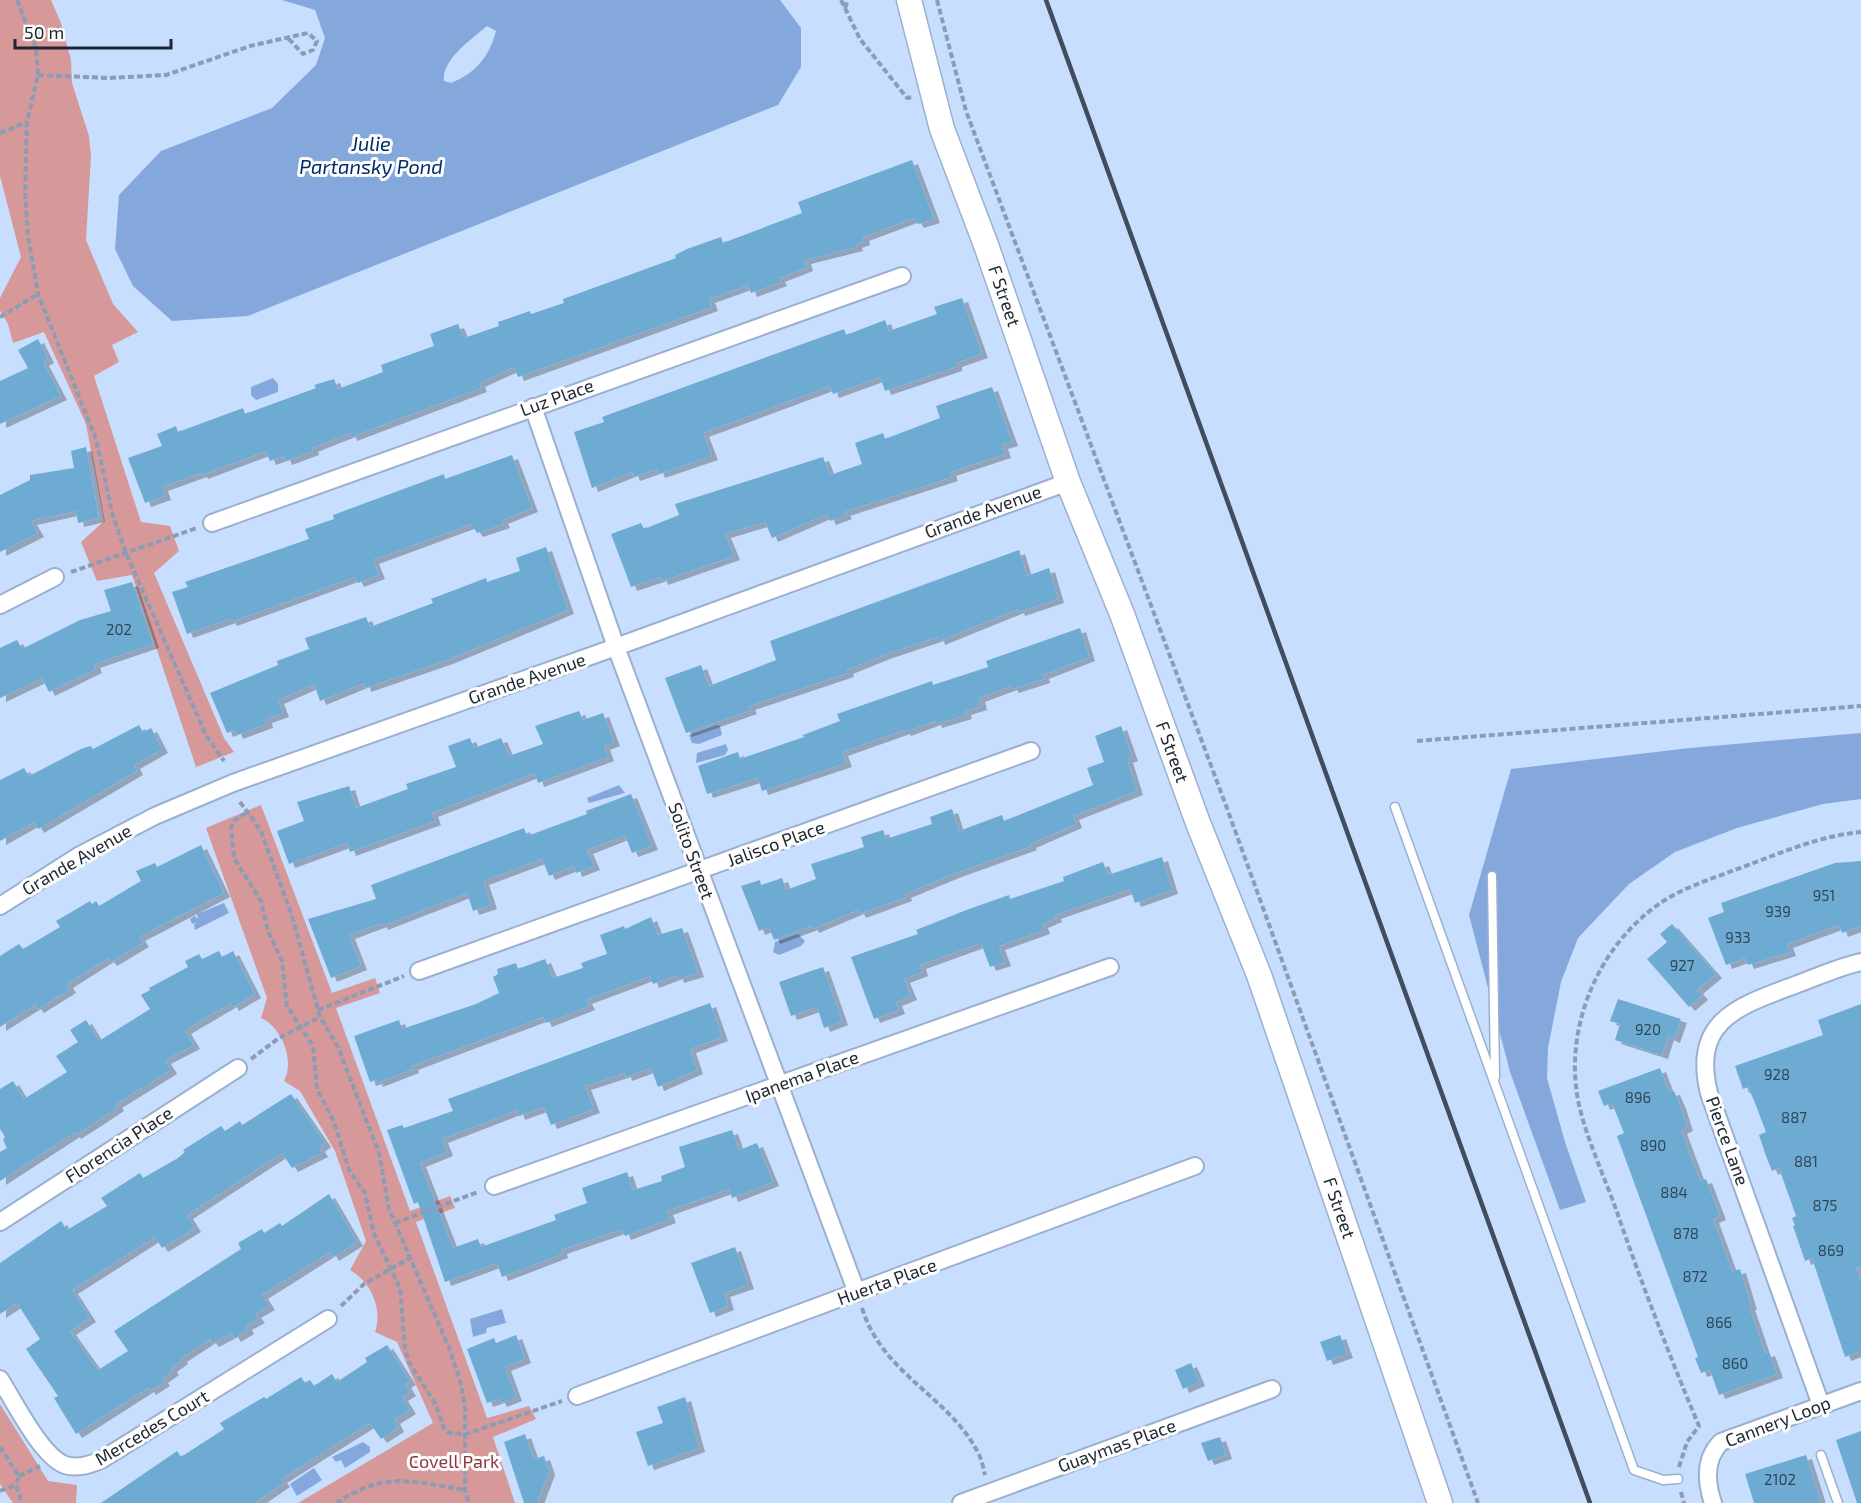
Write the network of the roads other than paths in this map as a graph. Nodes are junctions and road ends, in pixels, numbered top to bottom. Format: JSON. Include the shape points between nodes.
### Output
{"nodes":[{"id":1,"x":909,"y":0,"type":"edge"},
{"id":2,"x":902,"y":276,"type":"dead end"},
{"id":3,"x":533,"y":407,"type":"junction"},
{"id":4,"x":1068,"y":482,"type":"junction"},
{"id":5,"x":212,"y":523,"type":"road end"},
{"id":6,"x":55,"y":577,"type":"road end"},
{"id":7,"x":0,"y":605,"type":"edge"},
{"id":8,"x":616,"y":647,"type":"junction"},
{"id":9,"x":1031,"y":751,"type":"dead end"},
{"id":10,"x":1395,"y":807,"type":"dead end"},
{"id":11,"x":699,"y":872,"type":"junction"},
{"id":12,"x":1491,"y":876,"type":"dead end"},
{"id":13,"x":0,"y":906,"type":"edge"},
{"id":14,"x":1861,"y":962,"type":"edge"},
{"id":15,"x":1110,"y":966,"type":"dead end"},
{"id":16,"x":418,"y":971,"type":"road end"},
{"id":17,"x":238,"y":1068,"type":"road end"},
{"id":18,"x":778,"y":1086,"type":"junction"},
{"id":19,"x":1495,"y":1086,"type":"junction"},
{"id":20,"x":1195,"y":1166,"type":"dead end"},
{"id":21,"x":494,"y":1186,"type":"road end"},
{"id":22,"x":0,"y":1222,"type":"edge"},
{"id":23,"x":857,"y":1293,"type":"junction"},
{"id":24,"x":328,"y":1319,"type":"road end"},
{"id":25,"x":0,"y":1379,"type":"edge"},
{"id":26,"x":1272,"y":1389,"type":"dead end"},
{"id":27,"x":1861,"y":1391,"type":"edge"},
{"id":28,"x":577,"y":1396,"type":"road end"},
{"id":29,"x":1821,"y":1404,"type":"junction"},
{"id":30,"x":1821,"y":1455,"type":"dead end"},
{"id":31,"x":1678,"y":1479,"type":"road end"},
{"id":32,"x":999,"y":1495,"type":"edge"},
{"id":33,"x":961,"y":1503,"type":"edge"},
{"id":34,"x":1440,"y":1503,"type":"edge"},
{"id":35,"x":1713,"y":1503,"type":"edge"},
{"id":36,"x":1838,"y":1503,"type":"edge"}],
"edges":[{"from":1,"to":4,"type":"street","name":"F Street","via":[[942,129]]},
{"from":2,"to":3,"type":"street","name":"Luz Place"},
{"from":3,"to":5,"type":"street","name":"Luz Place"},
{"from":3,"to":8,"type":"street","name":"Solito Street"},
{"from":4,"to":8,"type":"street","name":"Grande Avenue"},
{"from":4,"to":34,"type":"street","name":"F Street","via":[[1258,975]]},
{"from":6,"to":7,"type":"street"},
{"from":8,"to":11,"type":"street","name":"Solito Street"},
{"from":8,"to":13,"type":"street","name":"Grande Avenue","via":[[233,783],[155,816],[80,855]]},
{"from":9,"to":11,"type":"street","name":"Jalisco Place"},
{"from":10,"to":19,"type":"lane"},
{"from":11,"to":16,"type":"street","name":"Jalisco Place"},
{"from":11,"to":18,"type":"street","name":"Solito Street"},
{"from":12,"to":19,"type":"lane"},
{"from":14,"to":29,"type":"street","name":"Pierce Lane","via":[[1742,1005],[1715,1029],[1705,1060],[1709,1092]]},
{"from":15,"to":18,"type":"street","name":"Ipanema Place"},
{"from":17,"to":22,"type":"street","name":"Florencia Place"},
{"from":18,"to":21,"type":"street","name":"Ipanema Place"},
{"from":18,"to":23,"type":"street","name":"Solito Street"},
{"from":19,"to":31,"type":"lane","via":[[1634,1470],[1663,1480]]},
{"from":20,"to":23,"type":"street","name":"Huerta Place"},
{"from":23,"to":28,"type":"street","name":"Huerta Place"},
{"from":24,"to":25,"type":"street","name":"Mercedes Court","via":[[87,1466],[65,1465],[50,1455]]},
{"from":26,"to":32,"type":"street","name":"Guaymas Place"},
{"from":27,"to":29,"type":"street","name":"Cannery Loop"},
{"from":29,"to":35,"type":"street","name":"Cannery Loop","via":[[1719,1445],[1707,1471]]},
{"from":30,"to":36,"type":"lane"},
{"from":32,"to":33,"type":"street","name":"Guaymas Place"}]}
